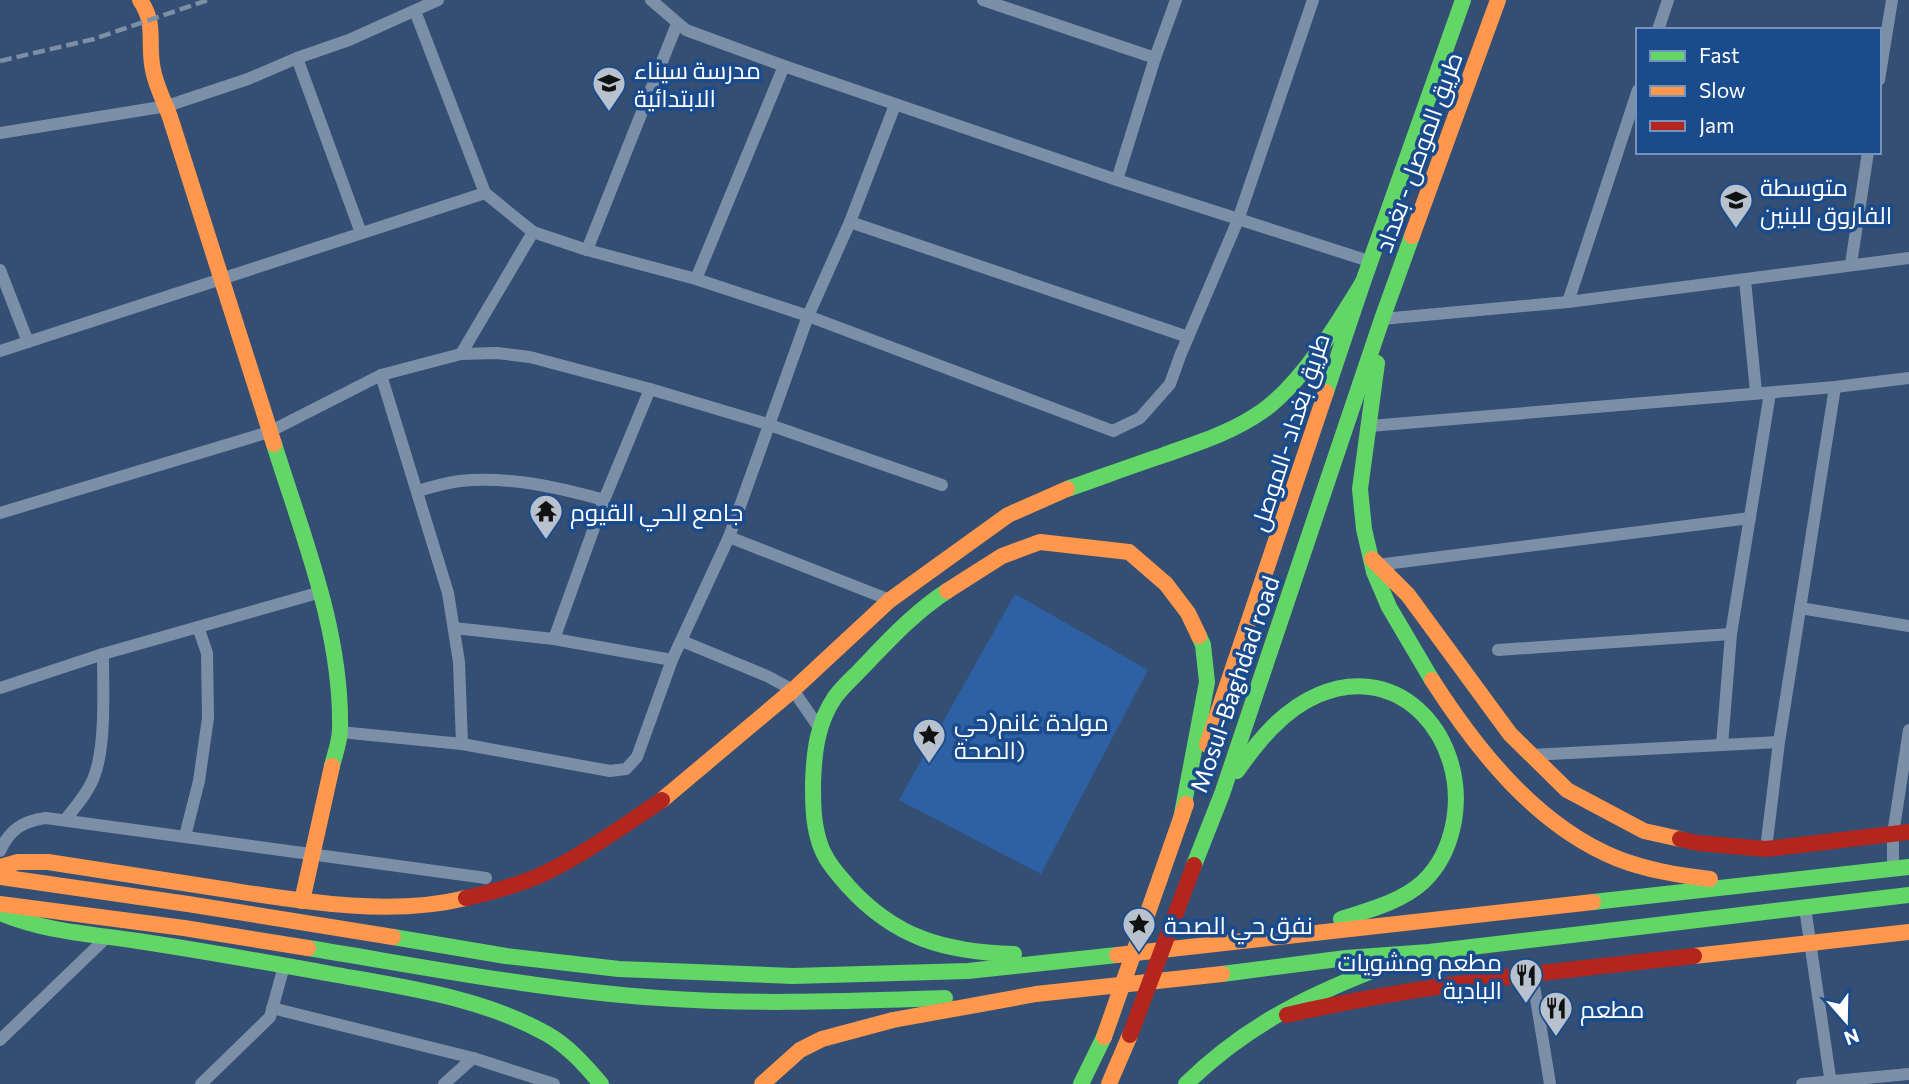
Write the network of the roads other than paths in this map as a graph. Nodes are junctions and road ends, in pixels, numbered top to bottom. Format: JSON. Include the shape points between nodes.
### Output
{"nodes":[{"id":1,"x":140,"y":0,"type":"edge"},
{"id":2,"x":438,"y":0,"type":"edge"},
{"id":3,"x":651,"y":0,"type":"edge"},
{"id":4,"x":983,"y":0,"type":"edge"},
{"id":5,"x":1176,"y":0,"type":"edge"},
{"id":6,"x":1313,"y":0,"type":"edge"},
{"id":7,"x":1463,"y":0,"type":"edge"},
{"id":8,"x":1497,"y":0,"type":"edge"},
{"id":9,"x":1668,"y":0,"type":"edge"},
{"id":10,"x":1892,"y":0,"type":"edge"},
{"id":11,"x":415,"y":12,"type":"junction"},
{"id":12,"x":677,"y":24,"type":"junction"},
{"id":13,"x":1659,"y":28,"type":"edge"},
{"id":14,"x":297,"y":58,"type":"junction"},
{"id":15,"x":1155,"y":58,"type":"junction"},
{"id":16,"x":784,"y":66,"type":"junction"},
{"id":17,"x":1881,"y":66,"type":"edge"},
{"id":18,"x":1636,"y":96,"type":"edge"},
{"id":19,"x":895,"y":104,"type":"junction"},
{"id":20,"x":167,"y":106,"type":"junction"},
{"id":21,"x":0,"y":132,"type":"edge"},
{"id":22,"x":1868,"y":154,"type":"edge"},
{"id":23,"x":1117,"y":180,"type":"junction"},
{"id":24,"x":485,"y":192,"type":"junction"},
{"id":25,"x":1238,"y":220,"type":"junction"},
{"id":26,"x":850,"y":222,"type":"junction"},
{"id":27,"x":533,"y":232,"type":"junction"},
{"id":28,"x":361,"y":233,"type":"junction"},
{"id":29,"x":587,"y":250,"type":"junction"},
{"id":30,"x":1909,"y":258,"type":"edge"},
{"id":31,"x":1372,"y":261,"type":"junction"},
{"id":32,"x":1851,"y":264,"type":"junction"},
{"id":33,"x":0,"y":270,"type":"edge"},
{"id":34,"x":221,"y":279,"type":"junction"},
{"id":35,"x":696,"y":279,"type":"junction"},
{"id":36,"x":1745,"y":280,"type":"junction"},
{"id":37,"x":1363,"y":282,"type":"junction"},
{"id":38,"x":1569,"y":302,"type":"junction"},
{"id":39,"x":808,"y":316,"type":"junction"},
{"id":40,"x":1382,"y":319,"type":"junction"},
{"id":41,"x":1188,"y":337,"type":"junction"},
{"id":42,"x":28,"y":342,"type":"junction"},
{"id":43,"x":0,"y":351,"type":"edge"},
{"id":44,"x":461,"y":354,"type":"junction"},
{"id":45,"x":381,"y":375,"type":"junction"},
{"id":46,"x":1909,"y":377,"type":"edge"},
{"id":47,"x":1835,"y":387,"type":"junction"},
{"id":48,"x":650,"y":389,"type":"junction"},
{"id":49,"x":1756,"y":392,"type":"junction"},
{"id":50,"x":1770,"y":393,"type":"junction"},
{"id":51,"x":767,"y":424,"type":"junction"},
{"id":52,"x":1370,"y":426,"type":"junction"},
{"id":53,"x":270,"y":432,"type":"junction"},
{"id":54,"x":942,"y":485,"type":"dead end"},
{"id":55,"x":418,"y":491,"type":"junction"},
{"id":56,"x":604,"y":500,"type":"junction"},
{"id":57,"x":0,"y":513,"type":"edge"},
{"id":58,"x":1750,"y":518,"type":"junction"},
{"id":59,"x":729,"y":537,"type":"junction"},
{"id":60,"x":1373,"y":560,"type":"junction"},
{"id":61,"x":321,"y":592,"type":"junction"},
{"id":62,"x":890,"y":600,"type":"junction"},
{"id":63,"x":1800,"y":608,"type":"junction"},
{"id":64,"x":1909,"y":625,"type":"edge"},
{"id":65,"x":198,"y":627,"type":"junction"},
{"id":66,"x":454,"y":628,"type":"junction"},
{"id":67,"x":1731,"y":634,"type":"junction"},
{"id":68,"x":554,"y":639,"type":"junction"},
{"id":69,"x":682,"y":641,"type":"junction"},
{"id":70,"x":1498,"y":650,"type":"dead end"},
{"id":71,"x":103,"y":654,"type":"junction"},
{"id":72,"x":672,"y":660,"type":"junction"},
{"id":73,"x":0,"y":688,"type":"edge"},
{"id":74,"x":793,"y":690,"type":"junction"},
{"id":75,"x":820,"y":729,"type":"junction"},
{"id":76,"x":1909,"y":730,"type":"edge"},
{"id":77,"x":340,"y":732,"type":"junction"},
{"id":78,"x":1779,"y":742,"type":"junction"},
{"id":79,"x":462,"y":744,"type":"junction"},
{"id":80,"x":1722,"y":744,"type":"junction"},
{"id":81,"x":1531,"y":755,"type":"junction"},
{"id":82,"x":1222,"y":794,"type":"junction"},
{"id":83,"x":65,"y":819,"type":"junction"},
{"id":84,"x":1181,"y":819,"type":"junction"},
{"id":85,"x":1901,"y":833,"type":"edge"},
{"id":86,"x":185,"y":836,"type":"junction"},
{"id":87,"x":1766,"y":849,"type":"junction"},
{"id":88,"x":0,"y":851,"type":"edge"},
{"id":89,"x":313,"y":855,"type":"junction"},
{"id":90,"x":0,"y":867,"type":"edge"},
{"id":91,"x":1901,"y":868,"type":"edge"},
{"id":92,"x":0,"y":877,"type":"edge"},
{"id":93,"x":486,"y":878,"type":"dead end"},
{"id":94,"x":1769,"y":881,"type":"junction"},
{"id":95,"x":1909,"y":895,"type":"edge"},
{"id":96,"x":302,"y":901,"type":"junction"},
{"id":97,"x":0,"y":904,"type":"edge"},
{"id":98,"x":331,"y":904,"type":"junction"},
{"id":99,"x":1805,"y":908,"type":"junction"},
{"id":100,"x":0,"y":913,"type":"edge"},
{"id":101,"x":325,"y":926,"type":"junction"},
{"id":102,"x":1909,"y":932,"type":"edge"},
{"id":103,"x":107,"y":936,"type":"junction"},
{"id":104,"x":1264,"y":937,"type":"junction"},
{"id":105,"x":1810,"y":942,"type":"junction"},
{"id":106,"x":318,"y":950,"type":"junction"},
{"id":107,"x":1429,"y":952,"type":"junction"},
{"id":108,"x":1094,"y":957,"type":"junction"},
{"id":109,"x":284,"y":966,"type":"junction"},
{"id":110,"x":312,"y":971,"type":"junction"},
{"id":111,"x":1532,"y":974,"type":"junction"},
{"id":112,"x":1036,"y":994,"type":"junction"},
{"id":113,"x":272,"y":1008,"type":"junction"},
{"id":114,"x":1254,"y":1025,"type":"junction"},
{"id":115,"x":0,"y":1040,"type":"edge"},
{"id":116,"x":472,"y":1058,"type":"junction"},
{"id":117,"x":1909,"y":1074,"type":"edge"},
{"id":118,"x":1830,"y":1083,"type":"edge"},
{"id":119,"x":201,"y":1084,"type":"edge"},
{"id":120,"x":444,"y":1084,"type":"edge"},
{"id":121,"x":554,"y":1084,"type":"edge"},
{"id":122,"x":601,"y":1084,"type":"edge"},
{"id":123,"x":762,"y":1084,"type":"edge"},
{"id":124,"x":1081,"y":1084,"type":"edge"},
{"id":125,"x":1109,"y":1084,"type":"edge"},
{"id":126,"x":1186,"y":1084,"type":"edge"},
{"id":127,"x":1550,"y":1084,"type":"edge"},
{"id":128,"x":1802,"y":1084,"type":"edge"}],
"edges":[{"from":1,"to":20,"type":"main road","via":[[152,20],[152,64]]},
{"from":2,"to":11,"type":"street"},
{"from":3,"to":12,"type":"street"},
{"from":4,"to":15,"type":"street"},
{"from":5,"to":15,"type":"street"},
{"from":6,"to":25,"type":"street"},
{"from":7,"to":31,"type":"main road","name":"طريق بغداد -الموصل"},
{"from":8,"to":40,"type":"main road","name":"طريق الموصل - بغداد"},
{"from":9,"to":13,"type":"street"},
{"from":10,"to":17,"type":"street"},
{"from":11,"to":14,"type":"street"},
{"from":11,"to":24,"type":"street"},
{"from":12,"to":16,"type":"street"},
{"from":12,"to":29,"type":"street"},
{"from":14,"to":20,"type":"street"},
{"from":14,"to":28,"type":"street"},
{"from":15,"to":23,"type":"street"},
{"from":16,"to":19,"type":"street"},
{"from":16,"to":35,"type":"street"},
{"from":18,"to":38,"type":"street"},
{"from":19,"to":23,"type":"street"},
{"from":19,"to":26,"type":"street"},
{"from":20,"to":21,"type":"street"},
{"from":20,"to":34,"type":"main road"},
{"from":22,"to":32,"type":"street"},
{"from":23,"to":25,"type":"street"},
{"from":24,"to":27,"type":"street"},
{"from":24,"to":28,"type":"street"},
{"from":25,"to":31,"type":"street"},
{"from":25,"to":41,"type":"street"},
{"from":26,"to":39,"type":"street"},
{"from":26,"to":41,"type":"street"},
{"from":27,"to":29,"type":"street"},
{"from":27,"to":44,"type":"street"},
{"from":28,"to":34,"type":"street"},
{"from":29,"to":35,"type":"street"},
{"from":30,"to":32,"type":"street"},
{"from":31,"to":37,"type":"main road","name":"طريق بغداد -الموصل"},
{"from":32,"to":36,"type":"street"},
{"from":33,"to":42,"type":"street"},
{"from":34,"to":42,"type":"street"},
{"from":34,"to":53,"type":"main road"},
{"from":35,"to":39,"type":"street"},
{"from":36,"to":38,"type":"street"},
{"from":36,"to":49,"type":"street"},
{"from":37,"to":62,"type":"main road","via":[[1290,386],[1263,411],[1207,440],[1047,496],[1008,515]]},
{"from":37,"to":84,"type":"main road","name":"طريق بغداد -الموصل"},
{"from":38,"to":40,"type":"street"},
{"from":39,"to":41,"type":"street","via":[[1113,431],[1140,418],[1170,384]]},
{"from":39,"to":51,"type":"street"},
{"from":40,"to":52,"type":"main road"},
{"from":40,"to":82,"type":"main road","name":"Mosul-Baghdad road"},
{"from":42,"to":43,"type":"street"},
{"from":44,"to":45,"type":"street"},
{"from":44,"to":48,"type":"street","via":[[530,357]]},
{"from":45,"to":53,"type":"street"},
{"from":45,"to":55,"type":"street"},
{"from":46,"to":47,"type":"street"},
{"from":47,"to":50,"type":"street"},
{"from":47,"to":63,"type":"street"},
{"from":48,"to":51,"type":"street"},
{"from":48,"to":56,"type":"street"},
{"from":49,"to":50,"type":"street"},
{"from":49,"to":52,"type":"street"},
{"from":50,"to":58,"type":"street"},
{"from":51,"to":54,"type":"street"},
{"from":51,"to":59,"type":"street"},
{"from":52,"to":60,"type":"main road","via":[[1360,490]]},
{"from":53,"to":57,"type":"street"},
{"from":53,"to":61,"type":"main road"},
{"from":55,"to":56,"type":"street","via":[[458,481],[498,480]]},
{"from":55,"to":66,"type":"street"},
{"from":56,"to":68,"type":"street"},
{"from":58,"to":60,"type":"street"},
{"from":58,"to":67,"type":"street"},
{"from":59,"to":62,"type":"street"},
{"from":59,"to":69,"type":"street"},
{"from":60,"to":81,"type":"main road","via":[[1408,595],[1510,734]]},
{"from":60,"to":94,"type":"main road","via":[[1393,613],[1435,684],[1487,754],[1535,807],[1590,846],[1623,861],[1712,880]]},
{"from":61,"to":65,"type":"street"},
{"from":61,"to":77,"type":"main road","via":[[336,666]]},
{"from":62,"to":74,"type":"main road"},
{"from":63,"to":64,"type":"street"},
{"from":63,"to":78,"type":"street"},
{"from":65,"to":71,"type":"street"},
{"from":65,"to":86,"type":"street","via":[[207,653],[208,718]]},
{"from":66,"to":68,"type":"street"},
{"from":66,"to":79,"type":"street"},
{"from":67,"to":70,"type":"street"},
{"from":67,"to":80,"type":"street"},
{"from":68,"to":72,"type":"street"},
{"from":69,"to":72,"type":"street"},
{"from":69,"to":74,"type":"street"},
{"from":71,"to":73,"type":"street"},
{"from":71,"to":83,"type":"street","via":[[103,711],[95,774]]},
{"from":72,"to":79,"type":"street","via":[[637,757],[626,769],[610,771]]},
{"from":74,"to":75,"type":"street"},
{"from":74,"to":98,"type":"main road","via":[[668,796],[585,852],[541,875],[459,900],[410,906]]},
{"from":75,"to":84,"type":"main road","via":[[835,697],[911,617],[1002,556],[1040,542],[1129,552],[1166,584],[1188,613],[1203,645],[1207,682]]},
{"from":75,"to":108,"type":"main road","via":[[814,752],[813,814],[819,843],[831,867],[864,904],[894,927],[939,945],[981,953]]},
{"from":76,"to":85,"type":"street"},
{"from":77,"to":79,"type":"street"},
{"from":77,"to":89,"type":"main road"},
{"from":78,"to":80,"type":"street"},
{"from":78,"to":87,"type":"street"},
{"from":80,"to":81,"type":"street"},
{"from":81,"to":87,"type":"main road","via":[[1567,790],[1644,831],[1698,843]]},
{"from":82,"to":104,"type":"main road","via":[[1266,730],[1308,701],[1350,686],[1392,692],[1410,702],[1429,716],[1451,757],[1457,810],[1443,857],[1429,876],[1406,894],[1375,908]]},
{"from":82,"to":125,"type":"main road","name":"Mosul-Baghdad road","bridge":true},
{"from":83,"to":86,"type":"street"},
{"from":83,"to":88,"type":"street","via":[[19,824]]},
{"from":84,"to":124,"type":"main road","name":"طريق بغداد -الموصل","bridge":true,"via":[[1104,1037]]},
{"from":85,"to":87,"type":"main road"},
{"from":85,"to":91,"type":"street"},
{"from":86,"to":89,"type":"street"},
{"from":89,"to":93,"type":"street"},
{"from":89,"to":96,"type":"main road"},
{"from":90,"to":96,"type":"main road","via":[[48,862]]},
{"from":91,"to":94,"type":"main road"},
{"from":92,"to":101,"type":"main road"},
{"from":94,"to":104,"type":"main road"},
{"from":95,"to":99,"type":"main road"},
{"from":96,"to":98,"type":"main road"},
{"from":97,"to":106,"type":"main road"},
{"from":98,"to":101,"type":"main road"},
{"from":99,"to":105,"type":"street"},
{"from":99,"to":107,"type":"main road"},
{"from":100,"to":103,"type":"main road","via":[[36,926]]},
{"from":101,"to":108,"type":"main road","via":[[563,963],[734,975],[910,974]]},
{"from":102,"to":105,"type":"main road"},
{"from":103,"to":109,"type":"main road"},
{"from":103,"to":115,"type":"street"},
{"from":104,"to":108,"type":"main road"},
{"from":105,"to":111,"type":"main road"},
{"from":105,"to":118,"type":"street"},
{"from":106,"to":110,"type":"main road"},
{"from":106,"to":112,"type":"main road","via":[[502,981],[672,999],[845,1002]]},
{"from":107,"to":112,"type":"main road"},
{"from":107,"to":114,"type":"main road","via":[[1319,990]]},
{"from":109,"to":110,"type":"main road"},
{"from":109,"to":113,"type":"street"},
{"from":110,"to":122,"type":"main road","via":[[485,1008],[546,1034],[568,1049]]},
{"from":111,"to":114,"type":"main road","via":[[1343,1002]]},
{"from":111,"to":127,"type":"street"},
{"from":112,"to":123,"type":"main road","via":[[893,1020],[822,1039],[800,1050]]},
{"from":113,"to":116,"type":"street"},
{"from":113,"to":119,"type":"street","via":[[270,1017]]},
{"from":114,"to":126,"type":"main road","via":[[1207,1061]]},
{"from":116,"to":120,"type":"street"},
{"from":116,"to":121,"type":"street"},
{"from":117,"to":118,"type":"street"},
{"from":118,"to":128,"type":"street"}]}
